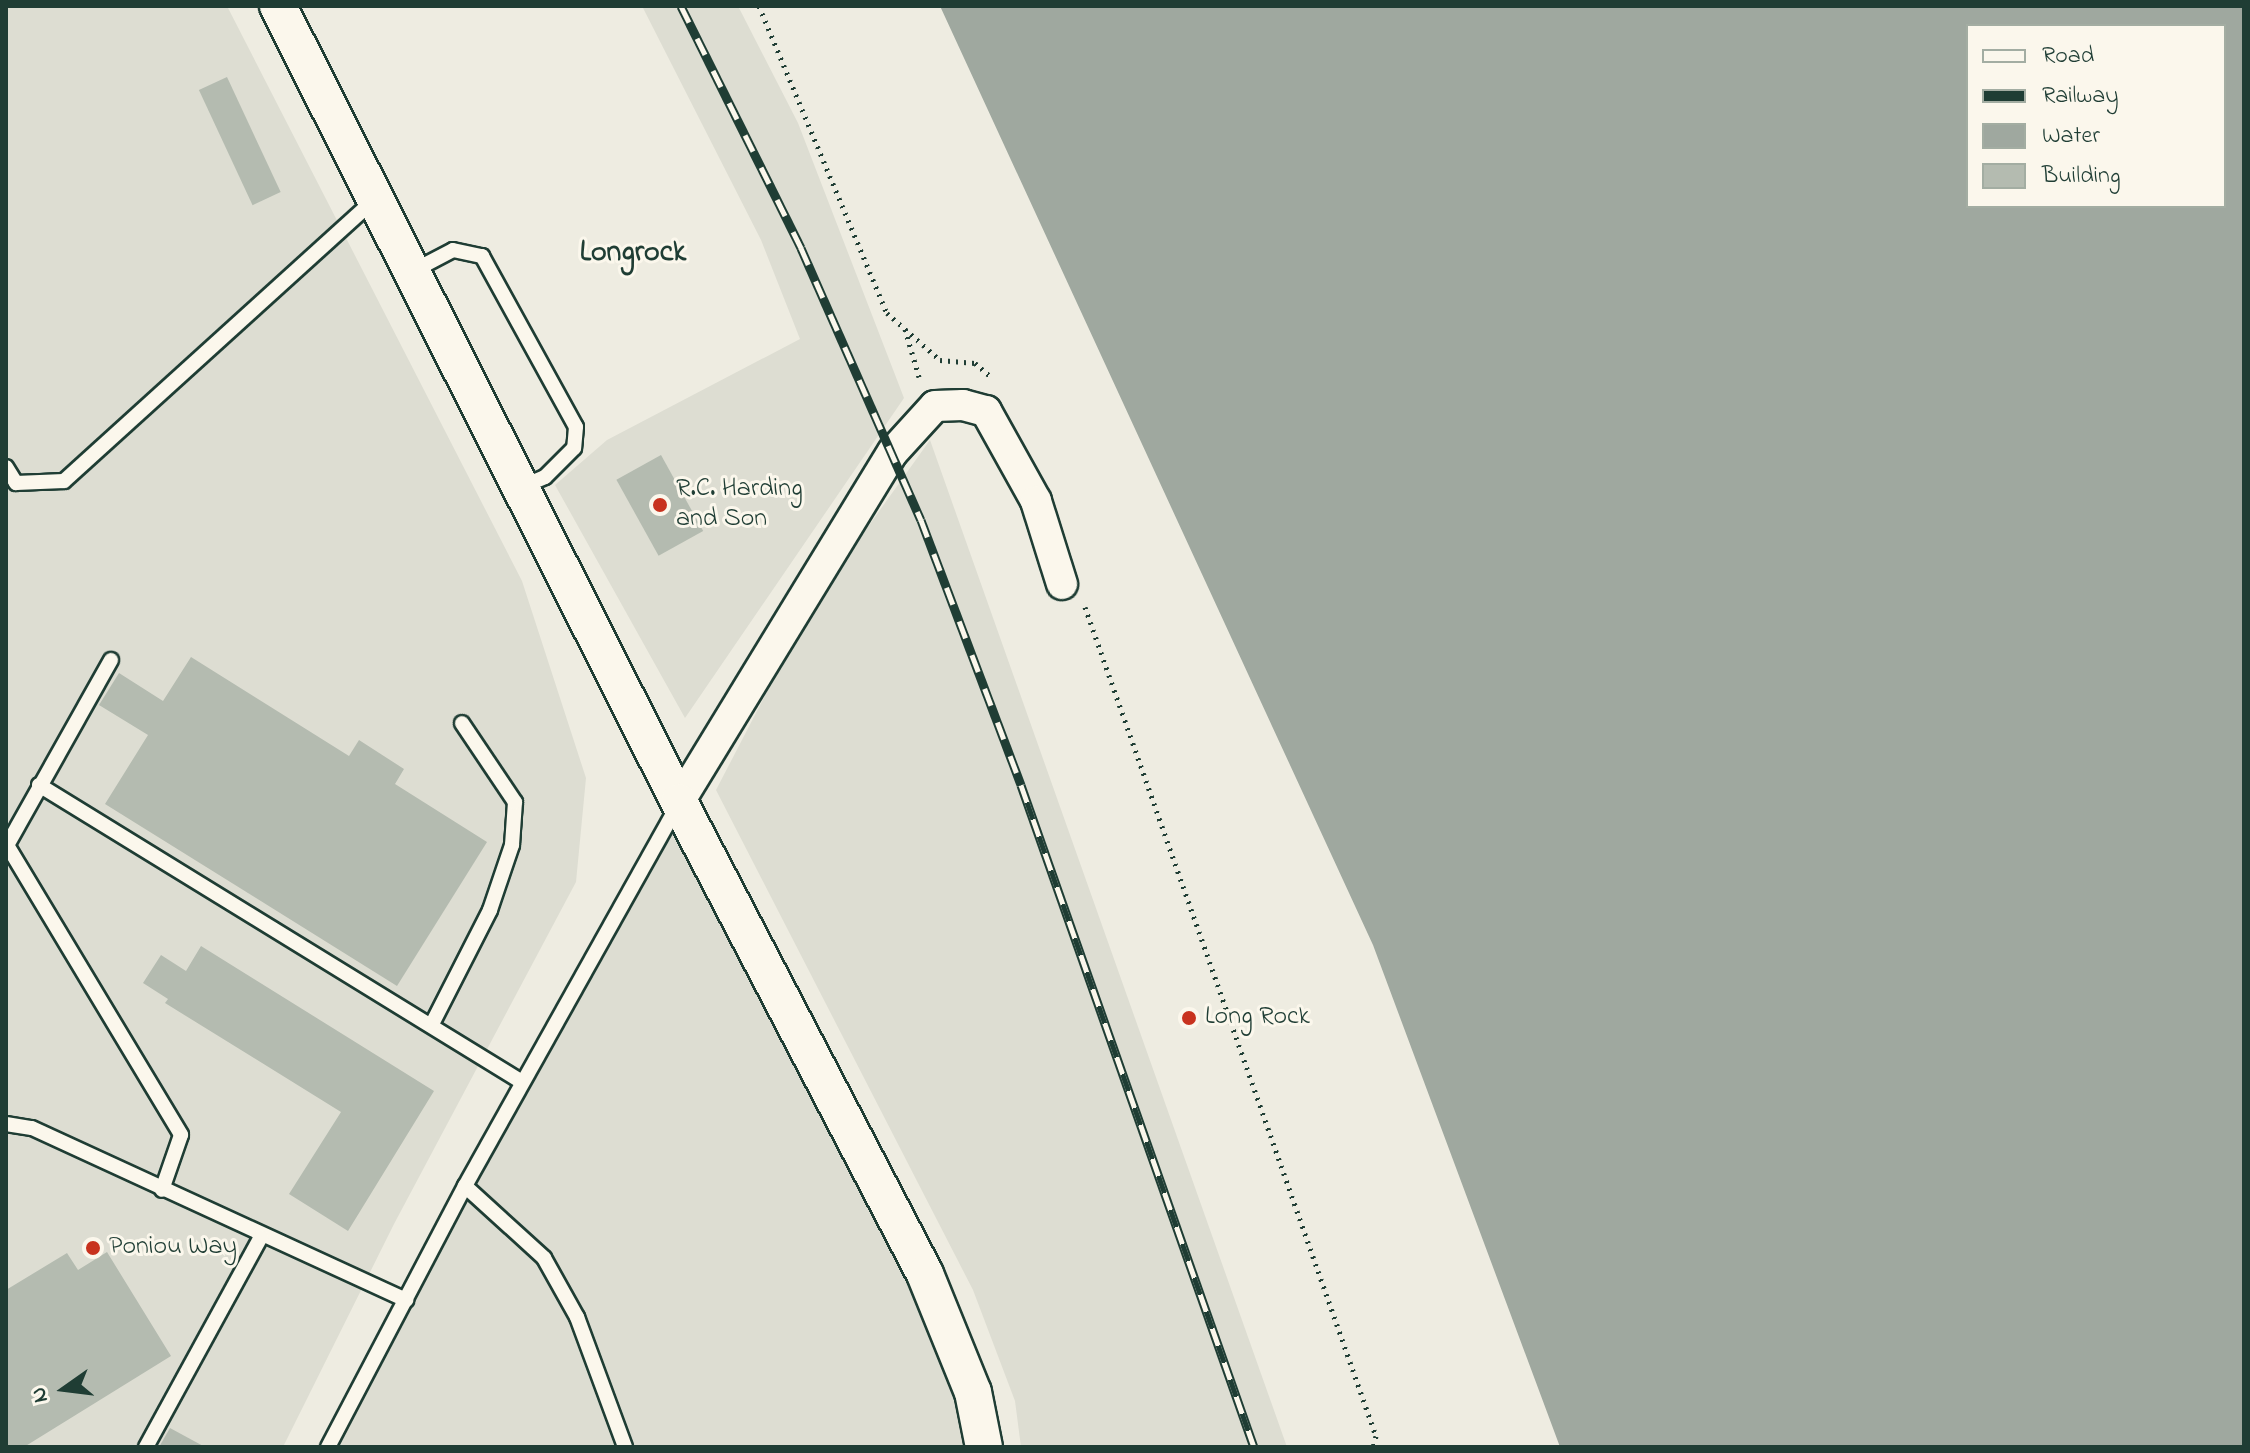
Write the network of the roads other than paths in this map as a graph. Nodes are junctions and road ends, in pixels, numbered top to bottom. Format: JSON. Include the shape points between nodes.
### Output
{"nodes":[{"id":1,"x":278,"y":6,"type":"edge"},
{"id":2,"x":376,"y":198,"type":"junction"},
{"id":3,"x":413,"y":271,"type":"junction"},
{"id":4,"x":6,"y":467,"type":"edge"},
{"id":5,"x":521,"y":487,"type":"junction"},
{"id":6,"x":1062,"y":584,"type":"dead end"},
{"id":7,"x":111,"y":660,"type":"dead end"},
{"id":8,"x":462,"y":723,"type":"dead end"},
{"id":9,"x":39,"y":785,"type":"junction"},
{"id":10,"x":679,"y":802,"type":"junction"},
{"id":11,"x":432,"y":1024,"type":"junction"},
{"id":12,"x":522,"y":1082,"type":"junction"},
{"id":13,"x":6,"y":1124,"type":"edge"},
{"id":14,"x":465,"y":1186,"type":"junction"},
{"id":15,"x":162,"y":1190,"type":"junction"},
{"id":16,"x":261,"y":1237,"type":"junction"},
{"id":17,"x":406,"y":1300,"type":"junction"},
{"id":18,"x":146,"y":1447,"type":"edge"},
{"id":19,"x":328,"y":1447,"type":"edge"},
{"id":20,"x":625,"y":1447,"type":"edge"},
{"id":21,"x":984,"y":1447,"type":"edge"}],
"edges":[{"from":1,"to":2,"type":"street"},
{"from":2,"to":3,"type":"street"},
{"from":2,"to":4,"type":"lane","via":[[64,481],[16,483]]},
{"from":3,"to":5,"type":"street"},
{"from":3,"to":5,"type":"lane","via":[[453,250],[482,256],[576,427],[574,448],[545,477]]},
{"from":5,"to":10,"type":"street"},
{"from":6,"to":10,"type":"street","via":[[1036,501],[986,411],[935,406],[893,452]]},
{"from":7,"to":9,"type":"lane"},
{"from":8,"to":11,"type":"lane","via":[[515,802],[512,845],[490,910]]},
{"from":9,"to":11,"type":"lane"},
{"from":9,"to":15,"type":"lane","via":[[7,845],[181,1135]]},
{"from":10,"to":12,"type":"lane"},
{"from":10,"to":21,"type":"street","via":[[925,1274],[973,1392]]},
{"from":11,"to":12,"type":"lane"},
{"from":12,"to":14,"type":"lane"},
{"from":13,"to":15,"type":"lane","via":[[32,1128]]},
{"from":14,"to":17,"type":"lane"},
{"from":14,"to":20,"type":"lane","via":[[544,1258],[582,1329]]},
{"from":15,"to":16,"type":"lane"},
{"from":16,"to":17,"type":"lane"},
{"from":16,"to":18,"type":"lane"},
{"from":17,"to":19,"type":"lane"}]}
